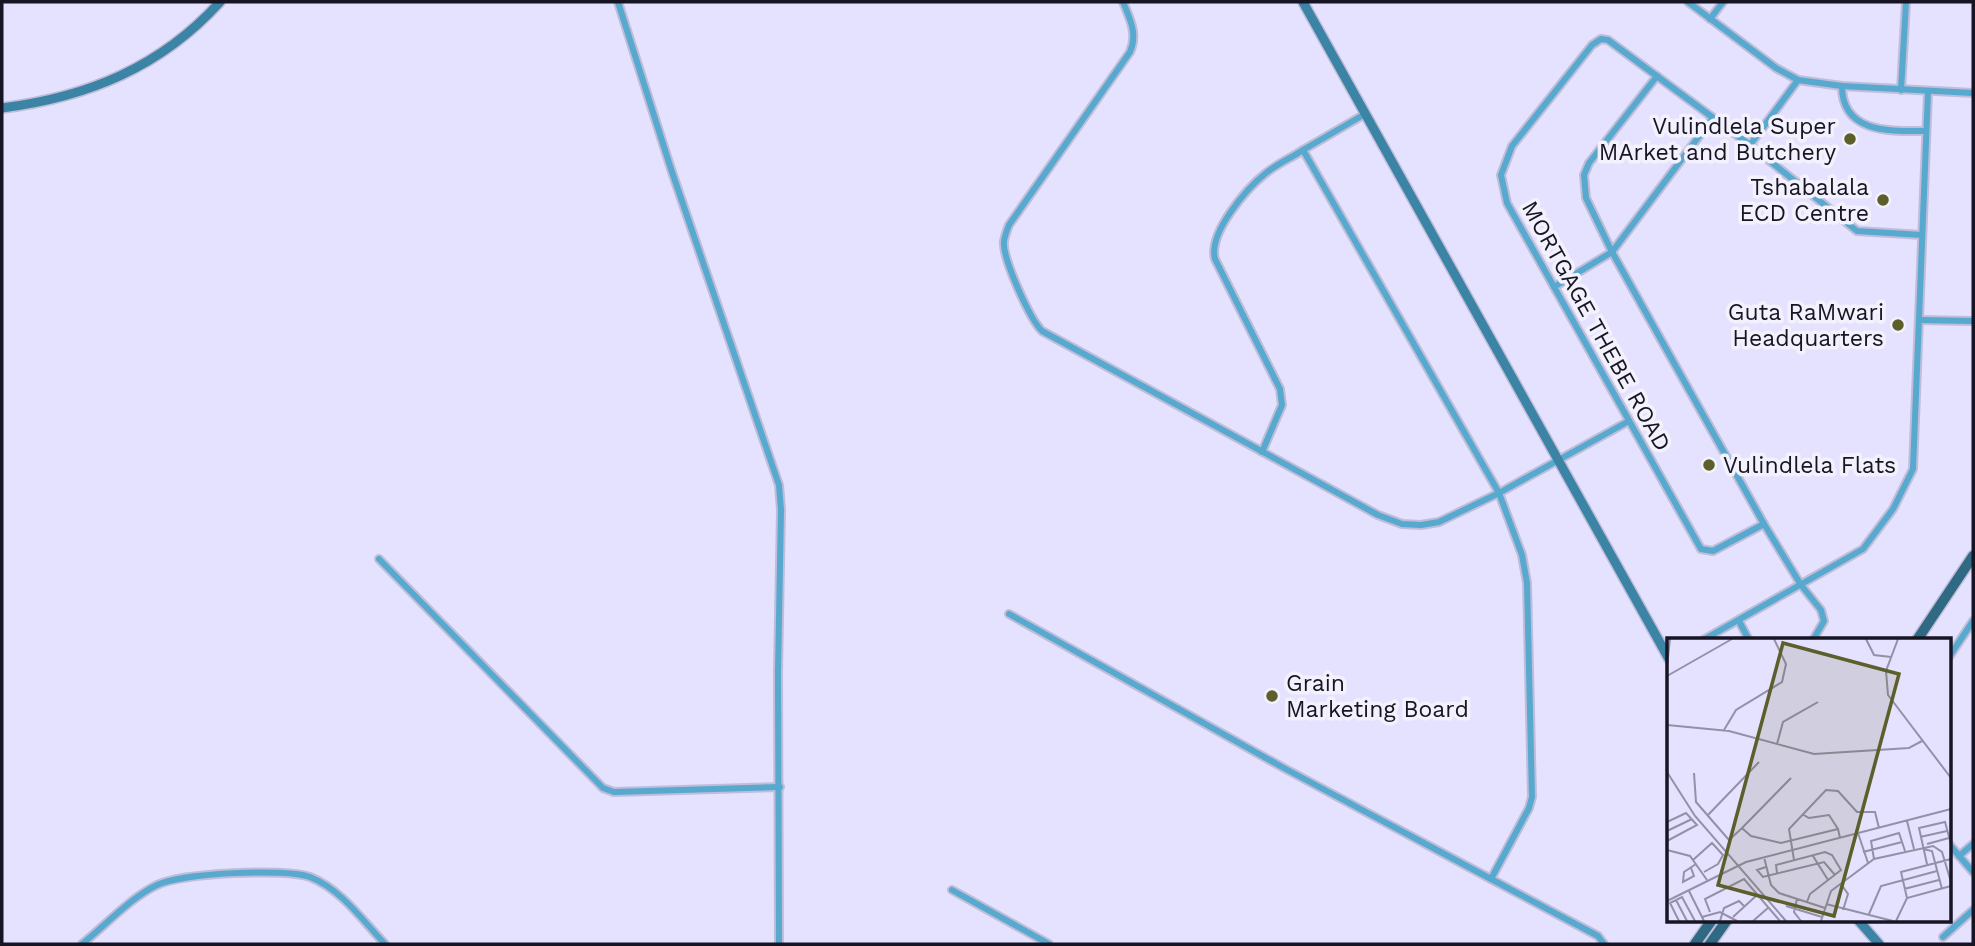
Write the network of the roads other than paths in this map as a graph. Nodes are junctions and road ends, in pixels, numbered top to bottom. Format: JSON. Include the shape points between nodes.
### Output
{"nodes":[{"id":1,"x":220,"y":2,"type":"edge"},
{"id":2,"x":618,"y":2,"type":"edge"},
{"id":3,"x":1123,"y":2,"type":"edge"},
{"id":4,"x":1303,"y":2,"type":"edge"},
{"id":5,"x":1688,"y":2,"type":"edge"},
{"id":6,"x":1723,"y":2,"type":"edge"},
{"id":7,"x":1906,"y":2,"type":"edge"},
{"id":8,"x":1710,"y":19,"type":"junction"},
{"id":9,"x":1657,"y":76,"type":"junction"},
{"id":10,"x":1798,"y":80,"type":"junction"},
{"id":11,"x":1842,"y":86,"type":"junction"},
{"id":12,"x":1901,"y":90,"type":"junction"},
{"id":13,"x":1928,"y":92,"type":"junction"},
{"id":14,"x":1973,"y":93,"type":"edge"},
{"id":15,"x":2,"y":108,"type":"edge"},
{"id":16,"x":1365,"y":114,"type":"junction"},
{"id":17,"x":1712,"y":119,"type":"junction"},
{"id":18,"x":1926,"y":131,"type":"junction"},
{"id":19,"x":1750,"y":145,"type":"junction"},
{"id":20,"x":1303,"y":150,"type":"junction"},
{"id":21,"x":1922,"y":235,"type":"junction"},
{"id":22,"x":1612,"y":252,"type":"junction"},
{"id":23,"x":1554,"y":287,"type":"junction"},
{"id":24,"x":1919,"y":320,"type":"junction"},
{"id":25,"x":1973,"y":321,"type":"edge"},
{"id":26,"x":1629,"y":421,"type":"junction"},
{"id":27,"x":1262,"y":452,"type":"junction"},
{"id":28,"x":1558,"y":460,"type":"junction"},
{"id":29,"x":1499,"y":493,"type":"junction"},
{"id":30,"x":1764,"y":524,"type":"junction"},
{"id":31,"x":1973,"y":556,"type":"edge"},
{"id":32,"x":379,"y":559,"type":"dead end"},
{"id":33,"x":1801,"y":586,"type":"junction"},
{"id":34,"x":1009,"y":614,"type":"dead end"},
{"id":35,"x":1738,"y":621,"type":"junction"},
{"id":36,"x":1973,"y":621,"type":"edge"},
{"id":37,"x":1970,"y":634,"type":"edge"},
{"id":38,"x":1707,"y":638,"type":"edge"},
{"id":39,"x":1748,"y":638,"type":"edge"},
{"id":40,"x":1814,"y":638,"type":"edge"},
{"id":41,"x":1918,"y":638,"type":"edge"},
{"id":42,"x":1667,"y":654,"type":"edge"},
{"id":43,"x":1951,"y":655,"type":"edge"},
{"id":44,"x":780,"y":787,"type":"junction"},
{"id":45,"x":1973,"y":844,"type":"edge"},
{"id":46,"x":1951,"y":846,"type":"edge"},
{"id":47,"x":1959,"y":856,"type":"junction"},
{"id":48,"x":1973,"y":872,"type":"edge"},
{"id":49,"x":1491,"y":879,"type":"junction"},
{"id":50,"x":952,"y":890,"type":"dead end"},
{"id":51,"x":1973,"y":910,"type":"edge"},
{"id":52,"x":1711,"y":922,"type":"edge"},
{"id":53,"x":1726,"y":922,"type":"edge"},
{"id":54,"x":1860,"y":922,"type":"edge"},
{"id":55,"x":1943,"y":937,"type":"dead end"},
{"id":56,"x":82,"y":944,"type":"edge"},
{"id":57,"x":385,"y":944,"type":"edge"},
{"id":58,"x":779,"y":944,"type":"edge"},
{"id":59,"x":1049,"y":944,"type":"edge"},
{"id":60,"x":1604,"y":944,"type":"edge"},
{"id":61,"x":1695,"y":944,"type":"edge"},
{"id":62,"x":1710,"y":944,"type":"edge"},
{"id":63,"x":1879,"y":944,"type":"edge"}],
"edges":[{"from":1,"to":15,"type":"street","via":[[181,39],[108,82],[42,102]]},
{"from":2,"to":44,"type":"street","via":[[779,485]]},
{"from":3,"to":27,"type":"street","via":[[1134,30],[1130,52],[1009,225],[1006,256],[1034,323],[1042,331]]},
{"from":4,"to":16,"type":"street"},
{"from":5,"to":8,"type":"street"},
{"from":6,"to":8,"type":"street"},
{"from":7,"to":12,"type":"street"},
{"from":8,"to":10,"type":"street"},
{"from":9,"to":17,"type":"street","name":"MORTGAGE THEBE ROAD"},
{"from":9,"to":22,"type":"street","via":[[1597,151],[1584,175],[1586,198]]},
{"from":9,"to":23,"type":"street","name":"MORTGAGE THEBE ROAD","via":[[1608,40],[1596,41],[1505,159],[1501,175],[1507,202]]},
{"from":10,"to":11,"type":"street"},
{"from":10,"to":19,"type":"street"},
{"from":11,"to":12,"type":"street"},
{"from":11,"to":18,"type":"street","via":[[1843,105],[1864,124]]},
{"from":12,"to":13,"type":"street"},
{"from":13,"to":14,"type":"street"},
{"from":13,"to":18,"type":"street"},
{"from":16,"to":20,"type":"street"},
{"from":16,"to":28,"type":"street"},
{"from":17,"to":19,"type":"street","name":"MORTGAGE THEBE ROAD"},
{"from":17,"to":22,"type":"street"},
{"from":18,"to":21,"type":"street"},
{"from":19,"to":21,"type":"street","name":"MORTGAGE THEBE ROAD","via":[[1857,231]]},
{"from":20,"to":27,"type":"street","via":[[1260,178],[1224,222],[1214,245],[1215,259],[1280,389],[1282,405]]},
{"from":20,"to":29,"type":"street"},
{"from":21,"to":24,"type":"street"},
{"from":22,"to":23,"type":"street"},
{"from":22,"to":30,"type":"street"},
{"from":23,"to":26,"type":"street","name":"MORTGAGE THEBE ROAD"},
{"from":24,"to":25,"type":"street"},
{"from":24,"to":33,"type":"street","via":[[1913,469],[1863,549]]},
{"from":26,"to":28,"type":"street"},
{"from":26,"to":30,"type":"street","name":"MORTGAGE THEBE ROAD","via":[[1701,549],[1713,551]]},
{"from":27,"to":29,"type":"street","via":[[1402,524],[1439,522]]},
{"from":28,"to":29,"type":"street"},
{"from":28,"to":42,"type":"street"},
{"from":29,"to":49,"type":"street","via":[[1522,555],[1527,583],[1533,784],[1529,807]]},
{"from":30,"to":33,"type":"street"},
{"from":31,"to":41,"type":"main road"},
{"from":32,"to":44,"type":"street","via":[[603,788],[614,792]]},
{"from":33,"to":35,"type":"street"},
{"from":33,"to":40,"type":"street","via":[[1825,621]]},
{"from":34,"to":49,"type":"street"},
{"from":35,"to":38,"type":"street"},
{"from":35,"to":39,"type":"street"},
{"from":36,"to":37,"type":"street"},
{"from":37,"to":43,"type":"street"},
{"from":44,"to":58,"type":"street"},
{"from":45,"to":47,"type":"street"},
{"from":46,"to":47,"type":"street"},
{"from":47,"to":48,"type":"street"},
{"from":49,"to":60,"type":"street","via":[[1598,936]]},
{"from":50,"to":59,"type":"street"},
{"from":51,"to":55,"type":"street"},
{"from":52,"to":61,"type":"main road"},
{"from":53,"to":62,"type":"main road"},
{"from":54,"to":63,"type":"street"},
{"from":56,"to":57,"type":"street","via":[[157,885],[247,873],[311,877],[338,895]]}]}
